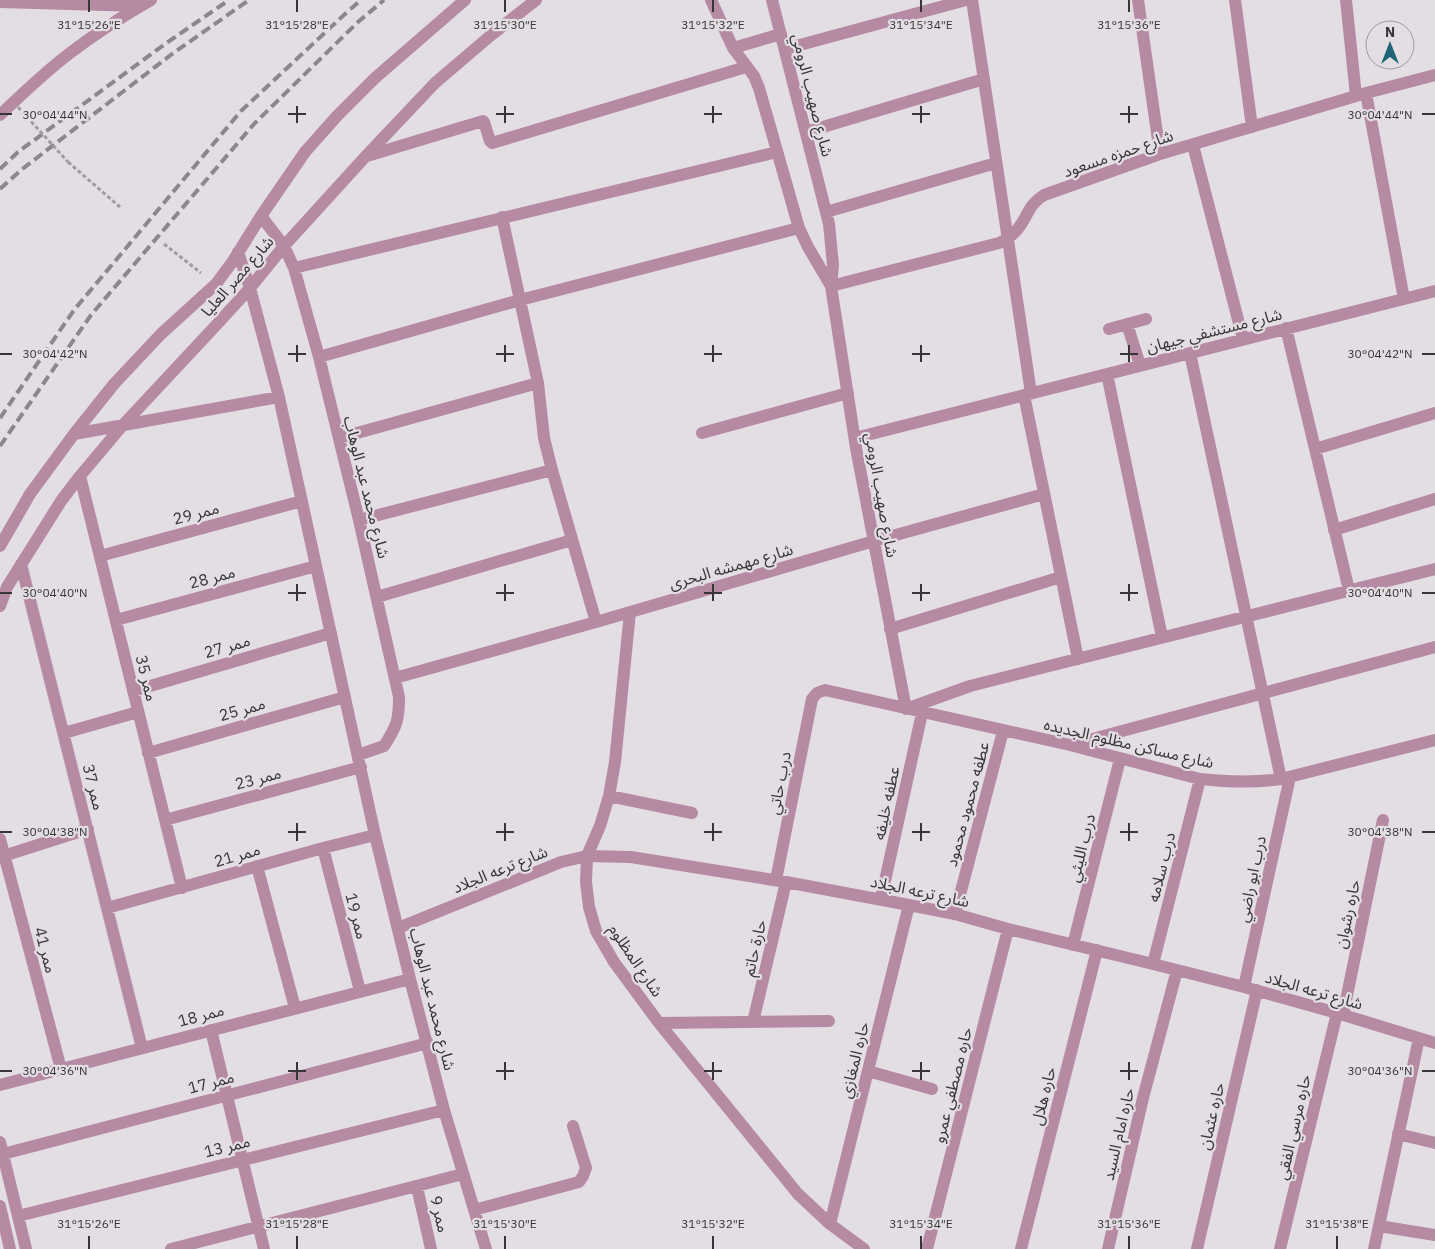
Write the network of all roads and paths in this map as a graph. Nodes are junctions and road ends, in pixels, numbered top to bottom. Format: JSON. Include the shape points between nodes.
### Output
{"nodes":[{"id":1,"x":465,"y":0,"type":"edge"},
{"id":2,"x":536,"y":0,"type":"edge"},
{"id":3,"x":711,"y":0,"type":"edge"},
{"id":4,"x":772,"y":0,"type":"edge"},
{"id":5,"x":966,"y":0,"type":"edge"},
{"id":6,"x":972,"y":0,"type":"edge"},
{"id":7,"x":1138,"y":0,"type":"edge"},
{"id":8,"x":1235,"y":0,"type":"edge"},
{"id":9,"x":1346,"y":0,"type":"edge"},
{"id":10,"x":0,"y":2,"type":"edge"},
{"id":11,"x":146,"y":3,"type":"edge"},
{"id":12,"x":781,"y":34,"type":"junction"},
{"id":13,"x":734,"y":48,"type":"junction"},
{"id":14,"x":785,"y":49,"type":"junction"},
{"id":15,"x":746,"y":67,"type":"junction"},
{"id":16,"x":1435,"y":75,"type":"edge"},
{"id":17,"x":984,"y":80,"type":"junction"},
{"id":18,"x":1361,"y":95,"type":"junction"},
{"id":19,"x":18,"y":107,"type":"dead end"},
{"id":20,"x":0,"y":115,"type":"edge"},
{"id":21,"x":1252,"y":127,"type":"junction"},
{"id":22,"x":806,"y":132,"type":"junction"},
{"id":23,"x":1193,"y":145,"type":"junction"},
{"id":24,"x":777,"y":152,"type":"junction"},
{"id":25,"x":1160,"y":154,"type":"junction"},
{"id":26,"x":365,"y":156,"type":"junction"},
{"id":27,"x":996,"y":163,"type":"junction"},
{"id":28,"x":120,"y":207,"type":"dead end"},
{"id":29,"x":826,"y":212,"type":"junction"},
{"id":30,"x":261,"y":216,"type":"junction"},
{"id":31,"x":502,"y":217,"type":"junction"},
{"id":32,"x":799,"y":228,"type":"junction"},
{"id":33,"x":1008,"y":239,"type":"junction"},
{"id":34,"x":164,"y":244,"type":"dead end"},
{"id":35,"x":284,"y":246,"type":"junction"},
{"id":36,"x":238,"y":252,"type":"junction"},
{"id":37,"x":294,"y":268,"type":"junction"},
{"id":38,"x":216,"y":284,"type":"junction"},
{"id":39,"x":831,"y":286,"type":"junction"},
{"id":40,"x":250,"y":288,"type":"junction"},
{"id":41,"x":1435,"y":290,"type":"edge"},
{"id":42,"x":1404,"y":299,"type":"junction"},
{"id":43,"x":520,"y":300,"type":"junction"},
{"id":44,"x":1146,"y":319,"type":"dead end"},
{"id":45,"x":1127,"y":324,"type":"junction"},
{"id":46,"x":1286,"y":328,"type":"junction"},
{"id":47,"x":1109,"y":329,"type":"dead end"},
{"id":48,"x":1243,"y":340,"type":"junction"},
{"id":49,"x":1190,"y":353,"type":"junction"},
{"id":50,"x":319,"y":357,"type":"junction"},
{"id":51,"x":1140,"y":365,"type":"junction"},
{"id":52,"x":1107,"y":374,"type":"junction"},
{"id":53,"x":538,"y":383,"type":"junction"},
{"id":54,"x":848,"y":393,"type":"junction"},
{"id":55,"x":1028,"y":394,"type":"junction"},
{"id":56,"x":279,"y":397,"type":"junction"},
{"id":57,"x":1435,"y":414,"type":"edge"},
{"id":58,"x":122,"y":426,"type":"junction"},
{"id":59,"x":702,"y":433,"type":"dead end"},
{"id":60,"x":74,"y":434,"type":"junction"},
{"id":61,"x":339,"y":438,"type":"junction"},
{"id":62,"x":855,"y":438,"type":"junction"},
{"id":63,"x":1315,"y":449,"type":"junction"},
{"id":64,"x":552,"y":470,"type":"junction"},
{"id":65,"x":80,"y":476,"type":"junction"},
{"id":66,"x":1044,"y":494,"type":"junction"},
{"id":67,"x":1435,"y":499,"type":"edge"},
{"id":68,"x":302,"y":500,"type":"junction"},
{"id":69,"x":359,"y":520,"type":"junction"},
{"id":70,"x":1334,"y":530,"type":"junction"},
{"id":71,"x":572,"y":540,"type":"junction"},
{"id":72,"x":874,"y":540,"type":"junction"},
{"id":73,"x":0,"y":546,"type":"edge"},
{"id":74,"x":100,"y":556,"type":"junction"},
{"id":75,"x":21,"y":564,"type":"junction"},
{"id":76,"x":316,"y":566,"type":"junction"},
{"id":77,"x":1435,"y":568,"type":"edge"},
{"id":78,"x":1062,"y":577,"type":"junction"},
{"id":79,"x":1349,"y":590,"type":"junction"},
{"id":80,"x":377,"y":597,"type":"junction"},
{"id":81,"x":0,"y":606,"type":"edge"},
{"id":82,"x":630,"y":612,"type":"junction"},
{"id":83,"x":1246,"y":616,"type":"junction"},
{"id":84,"x":116,"y":620,"type":"junction"},
{"id":85,"x":596,"y":622,"type":"junction"},
{"id":86,"x":890,"y":629,"type":"junction"},
{"id":87,"x":330,"y":633,"type":"junction"},
{"id":88,"x":1162,"y":637,"type":"junction"},
{"id":89,"x":1435,"y":647,"type":"edge"},
{"id":90,"x":1078,"y":658,"type":"junction"},
{"id":91,"x":395,"y":678,"type":"junction"},
{"id":92,"x":133,"y":691,"type":"junction"},
{"id":93,"x":817,"y":693,"type":"joint"},
{"id":94,"x":1262,"y":693,"type":"junction"},
{"id":95,"x":345,"y":697,"type":"junction"},
{"id":96,"x":906,"y":709,"type":"junction"},
{"id":97,"x":138,"y":712,"type":"junction"},
{"id":98,"x":922,"y":713,"type":"junction"},
{"id":99,"x":1003,"y":731,"type":"junction"},
{"id":100,"x":64,"y":733,"type":"junction"},
{"id":101,"x":1435,"y":740,"type":"edge"},
{"id":102,"x":1070,"y":746,"type":"junction"},
{"id":103,"x":148,"y":753,"type":"junction"},
{"id":104,"x":358,"y":754,"type":"junction"},
{"id":105,"x":1120,"y":759,"type":"junction"},
{"id":106,"x":360,"y":767,"type":"junction"},
{"id":107,"x":1285,"y":778,"type":"junction"},
{"id":108,"x":1200,"y":779,"type":"junction"},
{"id":109,"x":609,"y":796,"type":"junction"},
{"id":110,"x":692,"y":813,"type":"dead end"},
{"id":111,"x":165,"y":820,"type":"junction"},
{"id":112,"x":1383,"y":820,"type":"dead end"},
{"id":113,"x":88,"y":829,"type":"junction"},
{"id":114,"x":376,"y":836,"type":"junction"},
{"id":115,"x":0,"y":839,"type":"edge"},
{"id":116,"x":323,"y":848,"type":"junction"},
{"id":117,"x":2,"y":856,"type":"edge"},
{"id":118,"x":587,"y":856,"type":"junction"},
{"id":119,"x":257,"y":866,"type":"junction"},
{"id":120,"x":781,"y":881,"type":"junction"},
{"id":121,"x":182,"y":888,"type":"junction"},
{"id":122,"x":881,"y":899,"type":"junction"},
{"id":123,"x":910,"y":905,"type":"junction"},
{"id":124,"x":107,"y":908,"type":"junction"},
{"id":125,"x":955,"y":914,"type":"junction"},
{"id":126,"x":398,"y":928,"type":"junction"},
{"id":127,"x":1008,"y":929,"type":"junction"},
{"id":128,"x":1074,"y":945,"type":"junction"},
{"id":129,"x":1097,"y":950,"type":"junction"},
{"id":130,"x":1153,"y":964,"type":"junction"},
{"id":131,"x":1177,"y":970,"type":"junction"},
{"id":132,"x":410,"y":979,"type":"junction"},
{"id":133,"x":1250,"y":989,"type":"junction"},
{"id":134,"x":360,"y":991,"type":"junction"},
{"id":135,"x":295,"y":1008,"type":"junction"},
{"id":136,"x":1340,"y":1014,"type":"junction"},
{"id":137,"x":753,"y":1022,"type":"junction"},
{"id":138,"x":829,"y":1022,"type":"dead end"},
{"id":139,"x":659,"y":1023,"type":"junction"},
{"id":140,"x":211,"y":1030,"type":"junction"},
{"id":141,"x":1419,"y":1038,"type":"junction"},
{"id":142,"x":428,"y":1043,"type":"junction"},
{"id":143,"x":1435,"y":1043,"type":"edge"},
{"id":144,"x":142,"y":1048,"type":"junction"},
{"id":145,"x":61,"y":1069,"type":"junction"},
{"id":146,"x":868,"y":1070,"type":"junction"},
{"id":147,"x":0,"y":1085,"type":"edge"},
{"id":148,"x":932,"y":1089,"type":"dead end"},
{"id":149,"x":226,"y":1095,"type":"junction"},
{"id":150,"x":444,"y":1110,"type":"junction"},
{"id":151,"x":573,"y":1126,"type":"dead end"},
{"id":152,"x":1398,"y":1134,"type":"junction"},
{"id":153,"x":1435,"y":1143,"type":"edge"},
{"id":154,"x":1,"y":1148,"type":"edge"},
{"id":155,"x":242,"y":1159,"type":"junction"},
{"id":156,"x":464,"y":1174,"type":"junction"},
{"id":157,"x":417,"y":1187,"type":"junction"},
{"id":158,"x":0,"y":1206,"type":"edge"},
{"id":159,"x":474,"y":1210,"type":"junction"},
{"id":160,"x":18,"y":1216,"type":"junction"},
{"id":161,"x":830,"y":1224,"type":"junction"},
{"id":162,"x":1379,"y":1226,"type":"junction"},
{"id":163,"x":259,"y":1227,"type":"junction"},
{"id":164,"x":1435,"y":1235,"type":"edge"},
{"id":165,"x":177,"y":1248,"type":"edge"},
{"id":166,"x":10,"y":1249,"type":"edge"},
{"id":167,"x":26,"y":1249,"type":"edge"},
{"id":168,"x":264,"y":1249,"type":"edge"},
{"id":169,"x":431,"y":1249,"type":"edge"},
{"id":170,"x":486,"y":1249,"type":"edge"},
{"id":171,"x":864,"y":1249,"type":"edge"},
{"id":172,"x":926,"y":1249,"type":"edge"},
{"id":173,"x":1021,"y":1249,"type":"edge"},
{"id":174,"x":1108,"y":1249,"type":"edge"},
{"id":175,"x":1197,"y":1249,"type":"edge"},
{"id":176,"x":1280,"y":1249,"type":"edge"},
{"id":177,"x":1374,"y":1249,"type":"edge"}],
"edges":[{"from":1,"to":30,"type":"street","name":"شارع مصر العليا","via":[[336,116]]},
{"from":2,"to":26,"type":"street","name":"شارع مصر العليا","via":[[435,83]]},
{"from":3,"to":13,"type":"street","name":"شارع صهيب الرومي"},
{"from":4,"to":12,"type":"street","name":"شارع صهيب الرومي"},
{"from":5,"to":14,"type":"street"},
{"from":6,"to":17,"type":"street"},
{"from":7,"to":25,"type":"street"},
{"from":8,"to":21,"type":"street"},
{"from":9,"to":18,"type":"street"},
{"from":10,"to":11,"type":"street"},
{"from":11,"to":20,"type":"street","via":[[70,53]]},
{"from":12,"to":13,"type":"street"},
{"from":12,"to":14,"type":"street","name":"شارع صهيب الرومي"},
{"from":13,"to":15,"type":"street","name":"شارع صهيب الرومي"},
{"from":14,"to":22,"type":"street","name":"شارع صهيب الرومي"},
{"from":15,"to":24,"type":"street","name":"شارع صهيب الرومي","via":[[759,88]]},
{"from":15,"to":26,"type":"street","via":[[492,143],[483,121]]},
{"from":16,"to":18,"type":"street","name":"شارع حمزه مسعود"},
{"from":17,"to":22,"type":"street"},
{"from":17,"to":27,"type":"street"},
{"from":18,"to":21,"type":"street","name":"شارع حمزه مسعود"},
{"from":18,"to":42,"type":"street"},
{"from":19,"to":28,"type":"path","bridge":true,"via":[[68,162]]},
{"from":21,"to":23,"type":"street","name":"شارع حمزه مسعود"},
{"from":22,"to":29,"type":"street","name":"شارع صهيب الرومي"},
{"from":23,"to":25,"type":"street","name":"شارع حمزه مسعود"},
{"from":23,"to":48,"type":"street"},
{"from":24,"to":31,"type":"street"},
{"from":24,"to":32,"type":"street","name":"شارع صهيب الرومي"},
{"from":25,"to":33,"type":"street","name":"شارع حمزه مسعود","via":[[1035,200]]},
{"from":26,"to":35,"type":"street","name":"شارع مصر العليا"},
{"from":27,"to":29,"type":"street"},
{"from":27,"to":33,"type":"street"},
{"from":29,"to":39,"type":"street","name":"شارع صهيب الرومي","via":[[832,246]]},
{"from":30,"to":35,"type":"street","name":"شارع محمد عبد الوهاب"},
{"from":30,"to":36,"type":"street","name":"شارع مصر العليا"},
{"from":31,"to":37,"type":"street"},
{"from":31,"to":43,"type":"street"},
{"from":32,"to":39,"type":"street","name":"شارع صهيب الرومي"},
{"from":32,"to":43,"type":"street"},
{"from":33,"to":39,"type":"street"},
{"from":33,"to":55,"type":"street"},
{"from":34,"to":38,"type":"path"},
{"from":35,"to":37,"type":"street","name":"شارع محمد عبد الوهاب"},
{"from":35,"to":40,"type":"street","name":"شارع مصر العليا"},
{"from":36,"to":38,"type":"street","name":"شارع مصر العليا"},
{"from":36,"to":40,"type":"street","name":"شارع محمد عبد الوهاب"},
{"from":37,"to":50,"type":"street","name":"شارع محمد عبد الوهاب"},
{"from":38,"to":60,"type":"street","name":"شارع مصر العليا","via":[[161,334],[114,384]]},
{"from":39,"to":54,"type":"street","name":"شارع صهيب الرومي"},
{"from":40,"to":56,"type":"street","name":"شارع محمد عبد الوهاب"},
{"from":40,"to":58,"type":"street","name":"شارع مصر العليا"},
{"from":41,"to":42,"type":"street","name":"شارع مستشفي جيهان"},
{"from":42,"to":46,"type":"street","name":"شارع مستشفي جيهان"},
{"from":43,"to":50,"type":"street"},
{"from":43,"to":53,"type":"street"},
{"from":44,"to":45,"type":"street"},
{"from":45,"to":47,"type":"street"},
{"from":45,"to":51,"type":"street"},
{"from":46,"to":48,"type":"street","name":"شارع مستشفي جيهان"},
{"from":46,"to":63,"type":"street"},
{"from":48,"to":49,"type":"street","name":"شارع مستشفي جيهان"},
{"from":49,"to":51,"type":"street","name":"شارع مستشفي جيهان"},
{"from":49,"to":83,"type":"street"},
{"from":50,"to":61,"type":"street","name":"شارع محمد عبد الوهاب"},
{"from":51,"to":52,"type":"street","name":"شارع مستشفي جيهان"},
{"from":52,"to":55,"type":"street","name":"شارع مستشفي جيهان"},
{"from":52,"to":88,"type":"street"},
{"from":53,"to":61,"type":"street"},
{"from":53,"to":64,"type":"street","via":[[544,438]]},
{"from":54,"to":59,"type":"street"},
{"from":54,"to":62,"type":"street","name":"شارع صهيب الرومي"},
{"from":55,"to":62,"type":"street","name":"شارع مستشفي جيهان"},
{"from":55,"to":66,"type":"street"},
{"from":56,"to":58,"type":"street"},
{"from":56,"to":68,"type":"street","name":"شارع محمد عبد الوهاب"},
{"from":57,"to":63,"type":"street"},
{"from":58,"to":60,"type":"street"},
{"from":58,"to":65,"type":"street","name":"شارع مصر العليا"},
{"from":60,"to":73,"type":"street","name":"شارع مصر العليا","via":[[30,494]]},
{"from":61,"to":69,"type":"street","name":"شارع محمد عبد الوهاب"},
{"from":62,"to":72,"type":"street","name":"شارع صهيب الرومي"},
{"from":63,"to":70,"type":"street"},
{"from":64,"to":69,"type":"street"},
{"from":64,"to":71,"type":"street"},
{"from":65,"to":74,"type":"street","name":"ممر 35"},
{"from":65,"to":75,"type":"street","name":"شارع مصر العليا"},
{"from":66,"to":72,"type":"street","name":"شارع مهمشه البحرى"},
{"from":66,"to":78,"type":"street"},
{"from":67,"to":70,"type":"street"},
{"from":68,"to":74,"type":"street","name":"ممر 29"},
{"from":68,"to":76,"type":"street","name":"شارع محمد عبد الوهاب"},
{"from":69,"to":80,"type":"street","name":"شارع محمد عبد الوهاب"},
{"from":70,"to":79,"type":"street"},
{"from":71,"to":80,"type":"street"},
{"from":71,"to":85,"type":"street"},
{"from":72,"to":82,"type":"street","name":"شارع مهمشه البحرى"},
{"from":72,"to":86,"type":"street","name":"شارع صهيب الرومي"},
{"from":74,"to":84,"type":"street","name":"ممر 35"},
{"from":75,"to":81,"type":"street","name":"شارع مصر العليا"},
{"from":75,"to":100,"type":"street","name":"ممر 37"},
{"from":76,"to":84,"type":"street","name":"ممر 28"},
{"from":76,"to":87,"type":"street","name":"شارع محمد عبد الوهاب"},
{"from":77,"to":79,"type":"street"},
{"from":78,"to":86,"type":"street"},
{"from":78,"to":90,"type":"street"},
{"from":79,"to":83,"type":"street"},
{"from":80,"to":91,"type":"street","name":"شارع محمد عبد الوهاب"},
{"from":82,"to":85,"type":"street","name":"شارع مهمشه البحرى"},
{"from":82,"to":109,"type":"street","name":"شارع المظلوم"},
{"from":83,"to":88,"type":"street"},
{"from":83,"to":94,"type":"street"},
{"from":84,"to":92,"type":"street","name":"ممر 35"},
{"from":85,"to":91,"type":"street","name":"شارع مهمشه البحرى"},
{"from":86,"to":96,"type":"street","name":"شارع صهيب الرومي"},
{"from":87,"to":92,"type":"street","name":"ممر 27"},
{"from":87,"to":95,"type":"street","name":"شارع محمد عبد الوهاب"},
{"from":88,"to":90,"type":"street"},
{"from":89,"to":94,"type":"street"},
{"from":90,"to":96,"type":"street","via":[[970,686]]},
{"from":91,"to":104,"type":"street","name":"شارع محمد عبد الوهاب","via":[[399,716],[394,732],[384,746]]},
{"from":92,"to":97,"type":"street","name":"ممر 35"},
{"from":93,"to":96,"type":"street","name":"شارع مساكن مظلوم الجديده","via":[[825,690]]},
{"from":93,"to":120,"type":"street","name":"درب حاتي","via":[[812,699]]},
{"from":94,"to":102,"type":"street"},
{"from":94,"to":107,"type":"street"},
{"from":95,"to":103,"type":"street","name":"ممر 25"},
{"from":95,"to":104,"type":"street","name":"شارع محمد عبد الوهاب"},
{"from":96,"to":98,"type":"street","name":"شارع مساكن مظلوم الجديده"},
{"from":97,"to":100,"type":"street"},
{"from":97,"to":103,"type":"street","name":"ممر 35"},
{"from":98,"to":99,"type":"street","name":"شارع مساكن مظلوم الجديده"},
{"from":98,"to":122,"type":"street","name":"عطفه خليفه"},
{"from":99,"to":102,"type":"street","name":"شارع مساكن مظلوم الجديده"},
{"from":99,"to":125,"type":"street","name":"عطفه محمود محمود"},
{"from":100,"to":113,"type":"street","name":"ممر 37"},
{"from":101,"to":107,"type":"street","name":"شارع مساكن مظلوم الجديده"},
{"from":102,"to":105,"type":"street","name":"شارع مساكن مظلوم الجديده"},
{"from":103,"to":111,"type":"street","name":"ممر 35"},
{"from":104,"to":106,"type":"street","name":"شارع محمد عبد الوهاب"},
{"from":105,"to":108,"type":"street","name":"شارع مساكن مظلوم الجديده"},
{"from":105,"to":128,"type":"street","name":"درب الليثي"},
{"from":106,"to":111,"type":"street","name":"ممر 23"},
{"from":106,"to":114,"type":"street","name":"شارع محمد عبد الوهاب"},
{"from":107,"to":108,"type":"street","name":"شارع مساكن مظلوم الجديده","via":[[1261,782]]},
{"from":107,"to":133,"type":"street","name":"درب ابو راضي"},
{"from":108,"to":130,"type":"street","name":"درب سلامه"},
{"from":109,"to":110,"type":"street"},
{"from":109,"to":118,"type":"street","name":"شارع المظلوم"},
{"from":111,"to":121,"type":"street","name":"ممر 35"},
{"from":112,"to":136,"type":"street","name":"حاره رشوان"},
{"from":113,"to":117,"type":"street"},
{"from":113,"to":124,"type":"street","name":"ممر 37"},
{"from":114,"to":116,"type":"street","name":"ممر 21"},
{"from":114,"to":126,"type":"street","name":"شارع محمد عبد الوهاب"},
{"from":115,"to":117,"type":"street","name":"ممر 41"},
{"from":116,"to":119,"type":"street","name":"ممر 21"},
{"from":116,"to":134,"type":"street","name":"ممر 19"},
{"from":117,"to":145,"type":"street","name":"ممر 41"},
{"from":118,"to":120,"type":"street","name":"شارع ترعه الجلاد","via":[[631,856]]},
{"from":118,"to":126,"type":"street","name":"شارع ترعه الجلاد","via":[[561,862]]},
{"from":118,"to":139,"type":"street","name":"شارع المظلوم","via":[[588,907],[596,932]]},
{"from":119,"to":121,"type":"street","name":"ممر 21"},
{"from":119,"to":135,"type":"street"},
{"from":120,"to":122,"type":"street","name":"شارع ترعه الجلاد"},
{"from":120,"to":137,"type":"street","name":"حارة حاتم"},
{"from":121,"to":124,"type":"street","name":"ممر 21"},
{"from":122,"to":123,"type":"street","name":"شارع ترعه الجلاد"},
{"from":123,"to":125,"type":"street","name":"شارع ترعه الجلاد"},
{"from":123,"to":146,"type":"street","name":"حاره المغازي"},
{"from":124,"to":144,"type":"street","name":"ممر 37"},
{"from":125,"to":127,"type":"street","name":"شارع ترعه الجلاد"},
{"from":126,"to":132,"type":"street","name":"شارع محمد عبد الوهاب"},
{"from":127,"to":128,"type":"street","name":"شارع ترعه الجلاد"},
{"from":127,"to":172,"type":"street","name":"حاره مصطفي عمرو"},
{"from":128,"to":129,"type":"street","name":"شارع ترعه الجلاد"},
{"from":129,"to":130,"type":"street","name":"شارع ترعه الجلاد"},
{"from":129,"to":173,"type":"street","name":"حاره هلال"},
{"from":130,"to":131,"type":"street","name":"شارع ترعه الجلاد"},
{"from":131,"to":133,"type":"street","name":"شارع ترعه الجلاد"},
{"from":131,"to":174,"type":"street","name":"حاره امام السيد"},
{"from":132,"to":134,"type":"street","name":"ممر 18"},
{"from":132,"to":142,"type":"street","name":"شارع محمد عبد الوهاب"},
{"from":133,"to":136,"type":"street","name":"شارع ترعه الجلاد"},
{"from":133,"to":175,"type":"street","name":"حاره عثمان"},
{"from":134,"to":135,"type":"street","name":"ممر 18"},
{"from":135,"to":140,"type":"street","name":"ممر 18"},
{"from":136,"to":141,"type":"street","name":"شارع ترعه الجلاد"},
{"from":136,"to":176,"type":"street","name":"حاره مرسي الفقي"},
{"from":137,"to":138,"type":"street"},
{"from":137,"to":139,"type":"street"},
{"from":139,"to":161,"type":"street","name":"شارع المظلوم","via":[[798,1194]]},
{"from":140,"to":144,"type":"street","name":"ممر 18"},
{"from":140,"to":149,"type":"street"},
{"from":141,"to":143,"type":"street","name":"شارع ترعه الجلاد"},
{"from":141,"to":152,"type":"street"},
{"from":142,"to":149,"type":"street","name":"ممر 17"},
{"from":142,"to":150,"type":"street","name":"شارع محمد عبد الوهاب"},
{"from":144,"to":145,"type":"street","name":"ممر 18"},
{"from":145,"to":147,"type":"street","name":"ممر 18"},
{"from":146,"to":148,"type":"street"},
{"from":146,"to":161,"type":"street","name":"حاره المغازي"},
{"from":149,"to":154,"type":"street","name":"ممر 17"},
{"from":149,"to":155,"type":"street"},
{"from":150,"to":155,"type":"street","name":"ممر 13"},
{"from":150,"to":156,"type":"street","name":"شارع محمد عبد الوهاب"},
{"from":151,"to":159,"type":"street","via":[[586,1168],[579,1182]]},
{"from":152,"to":153,"type":"street"},
{"from":152,"to":162,"type":"street"},
{"from":154,"to":160,"type":"street"},
{"from":155,"to":160,"type":"street","name":"ممر 13"},
{"from":155,"to":163,"type":"street"},
{"from":156,"to":157,"type":"street"},
{"from":156,"to":159,"type":"street","name":"شارع محمد عبد الوهاب"},
{"from":157,"to":163,"type":"street"},
{"from":157,"to":169,"type":"street","name":"ممر 9"},
{"from":158,"to":166,"type":"street"},
{"from":159,"to":170,"type":"street","name":"شارع محمد عبد الوهاب"},
{"from":160,"to":167,"type":"street"},
{"from":161,"to":171,"type":"street","name":"شارع المظلوم"},
{"from":162,"to":164,"type":"street"},
{"from":162,"to":177,"type":"street"},
{"from":163,"to":165,"type":"street"},
{"from":163,"to":168,"type":"street"}]}
